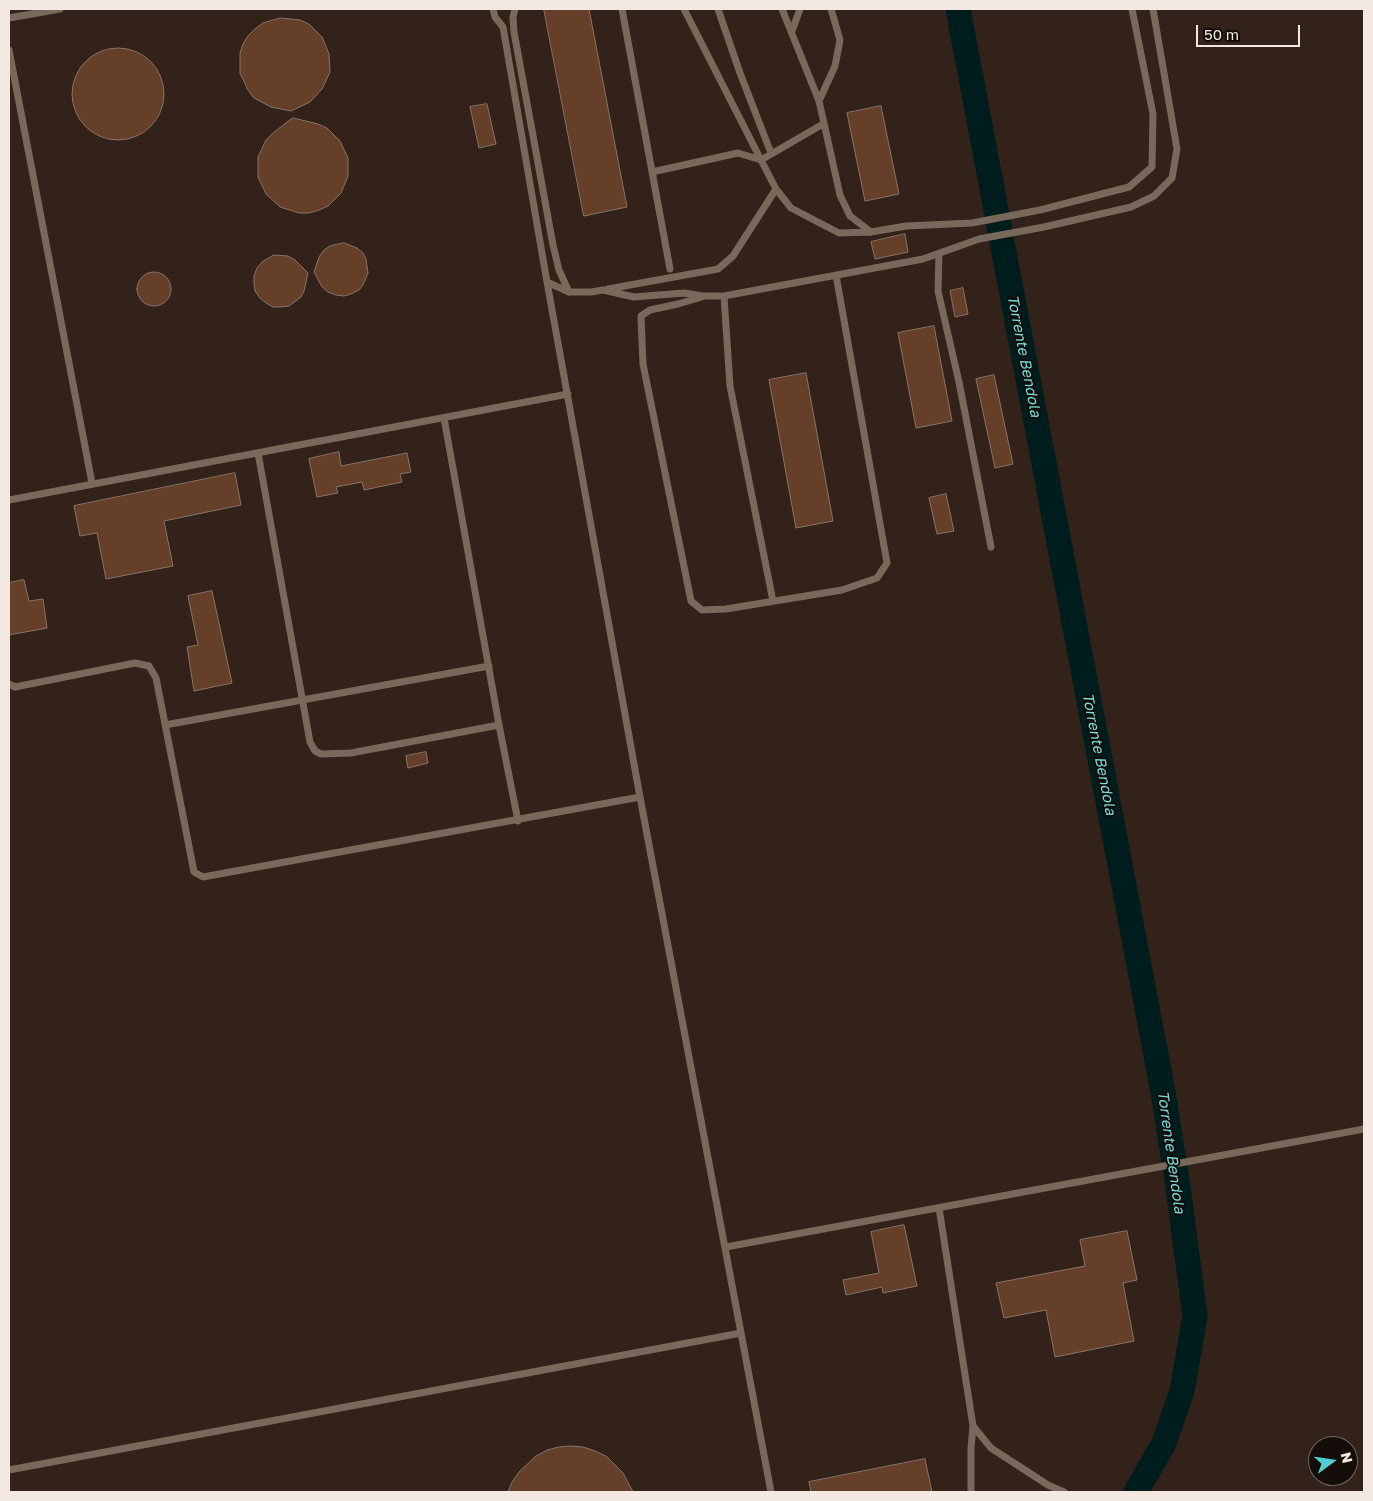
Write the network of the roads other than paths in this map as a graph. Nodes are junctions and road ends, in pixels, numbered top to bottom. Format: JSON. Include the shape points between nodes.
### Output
{"nodes":[{"id":1,"x":60,"y":9,"type":"edge"},
{"id":2,"x":493,"y":9,"type":"edge"},
{"id":3,"x":515,"y":9,"type":"edge"},
{"id":4,"x":622,"y":9,"type":"edge"},
{"id":5,"x":684,"y":9,"type":"edge"},
{"id":6,"x":718,"y":9,"type":"edge"},
{"id":7,"x":782,"y":9,"type":"edge"},
{"id":8,"x":800,"y":9,"type":"edge"},
{"id":9,"x":831,"y":9,"type":"edge"},
{"id":10,"x":1132,"y":9,"type":"edge"},
{"id":11,"x":1153,"y":9,"type":"edge"},
{"id":12,"x":9,"y":18,"type":"edge"},
{"id":13,"x":792,"y":31,"type":"junction"},
{"id":14,"x":9,"y":50,"type":"edge"},
{"id":15,"x":819,"y":101,"type":"junction"},
{"id":16,"x":824,"y":124,"type":"junction"},
{"id":17,"x":772,"y":154,"type":"junction"},
{"id":18,"x":761,"y":160,"type":"junction"},
{"id":19,"x":652,"y":172,"type":"junction"},
{"id":20,"x":776,"y":189,"type":"junction"},
{"id":21,"x":871,"y":232,"type":"junction"},
{"id":22,"x":939,"y":254,"type":"junction"},
{"id":23,"x":670,"y":269,"type":"dead end"},
{"id":24,"x":836,"y":276,"type":"junction"},
{"id":25,"x":547,"y":282,"type":"junction"},
{"id":26,"x":603,"y":290,"type":"junction"},
{"id":27,"x":569,"y":292,"type":"junction"},
{"id":28,"x":703,"y":296,"type":"junction"},
{"id":29,"x":724,"y":296,"type":"junction"},
{"id":30,"x":568,"y":394,"type":"junction"},
{"id":31,"x":444,"y":418,"type":"junction"},
{"id":32,"x":258,"y":453,"type":"junction"},
{"id":33,"x":92,"y":484,"type":"junction"},
{"id":34,"x":9,"y":500,"type":"edge"},
{"id":35,"x":991,"y":548,"type":"dead end"},
{"id":36,"x":773,"y":601,"type":"junction"},
{"id":37,"x":489,"y":666,"type":"junction"},
{"id":38,"x":9,"y":684,"type":"edge"},
{"id":39,"x":302,"y":699,"type":"junction"},
{"id":40,"x":165,"y":725,"type":"junction"},
{"id":41,"x":499,"y":725,"type":"junction"},
{"id":42,"x":640,"y":797,"type":"junction"},
{"id":43,"x":518,"y":821,"type":"junction"},
{"id":44,"x":1364,"y":1129,"type":"edge"},
{"id":45,"x":939,"y":1208,"type":"junction"},
{"id":46,"x":726,"y":1247,"type":"junction"},
{"id":47,"x":741,"y":1333,"type":"junction"},
{"id":48,"x":973,"y":1426,"type":"junction"},
{"id":49,"x":9,"y":1470,"type":"edge"},
{"id":50,"x":771,"y":1492,"type":"edge"},
{"id":51,"x":972,"y":1492,"type":"edge"},
{"id":52,"x":1064,"y":1492,"type":"edge"}],
"edges":[{"from":1,"to":12,"type":"lane"},
{"from":2,"to":25,"type":"lane","via":[[503,27]]},
{"from":3,"to":27,"type":"lane","via":[[514,32],[553,245]]},
{"from":4,"to":19,"type":"lane"},
{"from":5,"to":18,"type":"lane"},
{"from":6,"to":17,"type":"lane"},
{"from":7,"to":13,"type":"lane"},
{"from":8,"to":13,"type":"lane"},
{"from":9,"to":15,"type":"lane","via":[[840,40],[835,66]]},
{"from":10,"to":21,"type":"lane","via":[[1153,114],[1152,167],[1129,187],[1040,210],[972,223],[906,226]]},
{"from":11,"to":22,"type":"lane","via":[[1177,149],[1172,178],[1154,196],[1131,207],[979,239]]},
{"from":13,"to":15,"type":"lane"},
{"from":14,"to":33,"type":"lane"},
{"from":15,"to":16,"type":"lane"},
{"from":16,"to":17,"type":"lane"},
{"from":16,"to":21,"type":"lane","via":[[840,196],[850,216]]},
{"from":17,"to":18,"type":"lane"},
{"from":18,"to":19,"type":"lane","via":[[738,153]]},
{"from":18,"to":20,"type":"lane"},
{"from":19,"to":23,"type":"lane"},
{"from":20,"to":21,"type":"lane","via":[[791,208],[840,232]]},
{"from":20,"to":26,"type":"lane","via":[[733,256],[718,270]]},
{"from":22,"to":24,"type":"lane"},
{"from":22,"to":35,"type":"lane","via":[[938,291]]},
{"from":24,"to":29,"type":"lane"},
{"from":24,"to":36,"type":"lane","via":[[887,563],[877,578],[842,590]]},
{"from":25,"to":27,"type":"lane"},
{"from":25,"to":30,"type":"lane"},
{"from":26,"to":27,"type":"lane"},
{"from":26,"to":28,"type":"lane","via":[[634,297],[684,293]]},
{"from":28,"to":29,"type":"lane"},
{"from":28,"to":36,"type":"lane","via":[[650,310],[641,316],[643,364],[691,601],[702,610]]},
{"from":29,"to":36,"type":"lane","via":[[730,386]]},
{"from":30,"to":31,"type":"lane"},
{"from":30,"to":42,"type":"lane"},
{"from":31,"to":32,"type":"lane"},
{"from":31,"to":37,"type":"lane"},
{"from":32,"to":33,"type":"lane"},
{"from":32,"to":39,"type":"lane"},
{"from":33,"to":34,"type":"lane"},
{"from":37,"to":39,"type":"lane"},
{"from":37,"to":41,"type":"lane"},
{"from":38,"to":40,"type":"lane","via":[[15,688],[135,663],[149,666],[156,678]]},
{"from":39,"to":40,"type":"lane"},
{"from":39,"to":41,"type":"lane","via":[[310,742],[321,754],[350,753]]},
{"from":40,"to":43,"type":"lane","via":[[194,872],[203,877]]},
{"from":41,"to":43,"type":"lane"},
{"from":42,"to":43,"type":"lane"},
{"from":42,"to":46,"type":"lane"},
{"from":44,"to":45,"type":"lane"},
{"from":45,"to":46,"type":"lane"},
{"from":45,"to":48,"type":"lane"},
{"from":46,"to":47,"type":"lane"},
{"from":47,"to":49,"type":"lane"},
{"from":47,"to":50,"type":"lane"},
{"from":48,"to":51,"type":"lane"},
{"from":48,"to":52,"type":"lane","via":[[991,1448]]}]}
